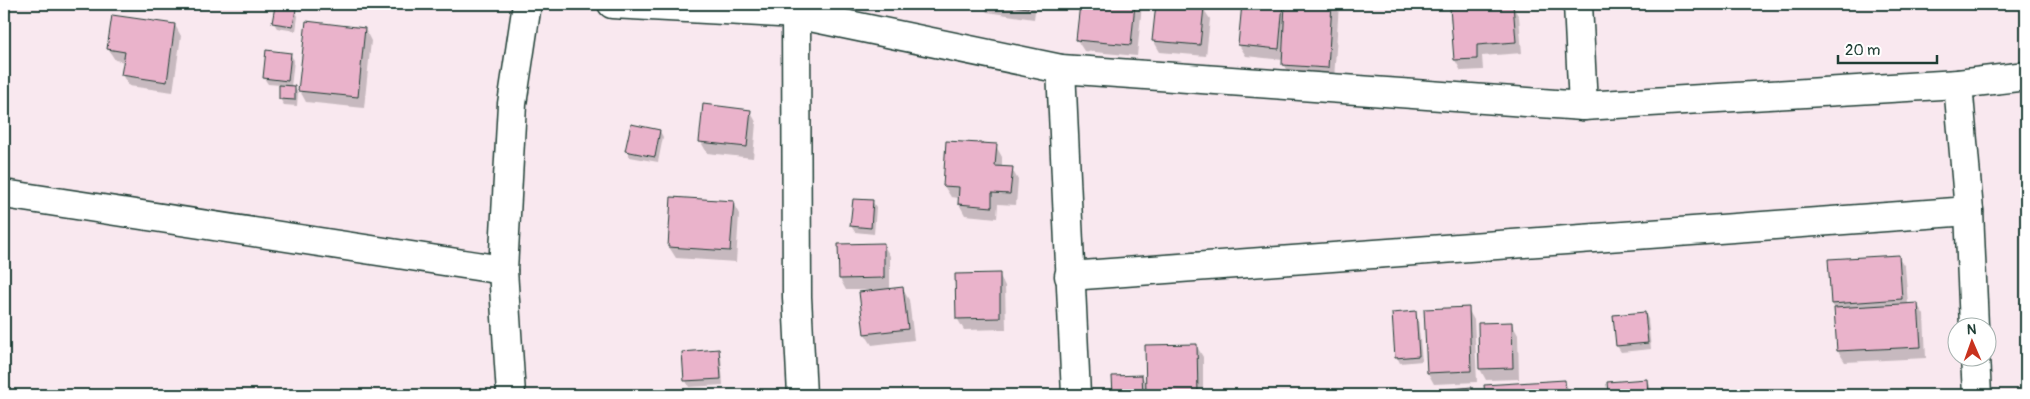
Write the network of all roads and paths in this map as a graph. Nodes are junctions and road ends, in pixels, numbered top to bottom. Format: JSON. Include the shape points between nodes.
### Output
{"nodes":[{"id":1,"x":527,"y":4,"type":"edge"},
{"id":2,"x":612,"y":4,"type":"edge"},
{"id":3,"x":1578,"y":4,"type":"edge"},
{"id":4,"x":796,"y":14,"type":"junction"},
{"id":5,"x":1061,"y":69,"type":"junction"},
{"id":6,"x":2026,"y":76,"type":"edge"},
{"id":7,"x":1958,"y":84,"type":"junction"},
{"id":8,"x":1583,"y":106,"type":"junction"},
{"id":9,"x":4,"y":194,"type":"edge"},
{"id":10,"x":1969,"y":211,"type":"junction"},
{"id":11,"x":503,"y":270,"type":"junction"},
{"id":12,"x":1069,"y":276,"type":"junction"},
{"id":13,"x":1974,"y":316,"type":"edge"},
{"id":14,"x":1976,"y":366,"type":"edge"},
{"id":15,"x":511,"y":395,"type":"edge"},
{"id":16,"x":802,"y":395,"type":"edge"},
{"id":17,"x":1076,"y":395,"type":"edge"},
{"id":18,"x":1977,"y":395,"type":"edge"}],
"edges":[{"from":1,"to":11,"type":"street","via":[[512,104]]},
{"from":2,"to":4,"type":"street"},
{"from":3,"to":8,"type":"street"},
{"from":4,"to":5,"type":"street"},
{"from":4,"to":16,"type":"street","via":[[797,297]]},
{"from":5,"to":8,"type":"street"},
{"from":5,"to":12,"type":"street"},
{"from":6,"to":7,"type":"street"},
{"from":7,"to":8,"type":"street"},
{"from":7,"to":10,"type":"street"},
{"from":9,"to":11,"type":"street"},
{"from":10,"to":12,"type":"street"},
{"from":10,"to":13,"type":"street"},
{"from":11,"to":15,"type":"street"},
{"from":12,"to":17,"type":"street"},
{"from":14,"to":18,"type":"street"}]}
